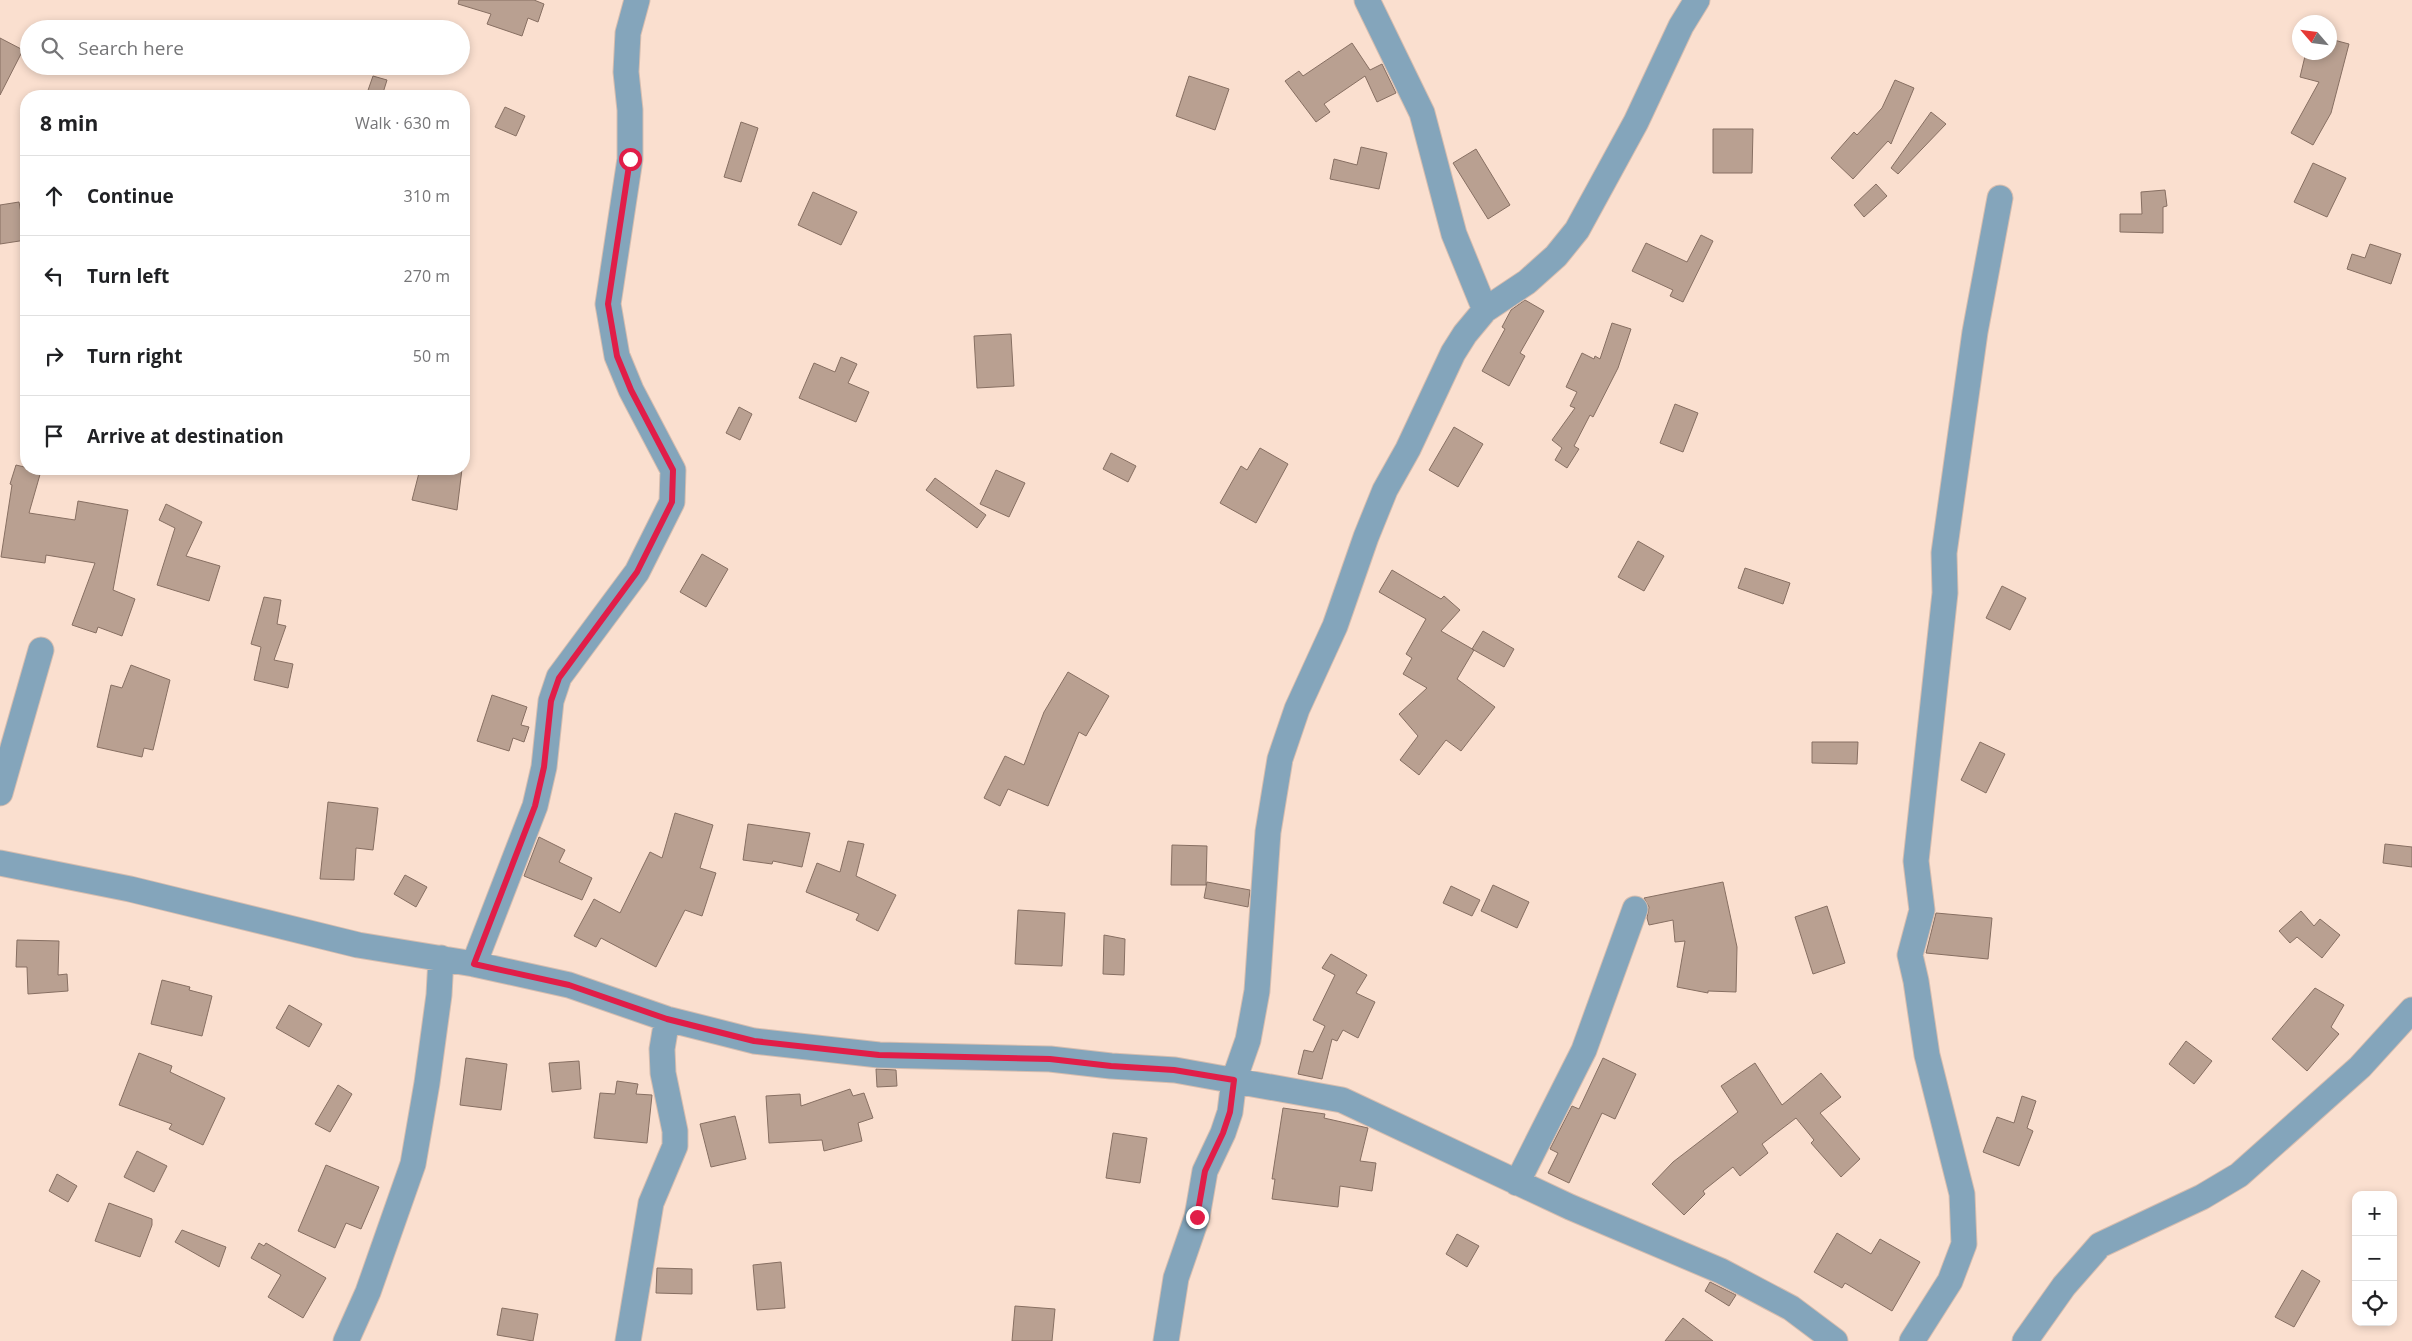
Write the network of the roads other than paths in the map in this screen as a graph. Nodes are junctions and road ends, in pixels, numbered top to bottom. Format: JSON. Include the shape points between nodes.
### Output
{"nodes":[{"id":1,"x":637,"y":0,"type":"edge"},
{"id":2,"x":1367,"y":0,"type":"edge"},
{"id":3,"x":1697,"y":0,"type":"edge"},
{"id":4,"x":2000,"y":198,"type":"dead end"},
{"id":5,"x":1485,"y":310,"type":"junction"},
{"id":6,"x":41,"y":650,"type":"dead end"},
{"id":7,"x":0,"y":793,"type":"edge"},
{"id":8,"x":0,"y":863,"type":"edge"},
{"id":9,"x":1635,"y":909,"type":"dead end"},
{"id":10,"x":441,"y":958,"type":"junction"},
{"id":11,"x":474,"y":964,"type":"junction"},
{"id":12,"x":2412,"y":1010,"type":"edge"},
{"id":13,"x":667,"y":1019,"type":"junction"},
{"id":14,"x":1234,"y":1080,"type":"junction"},
{"id":15,"x":1517,"y":1183,"type":"junction"},
{"id":16,"x":346,"y":1341,"type":"edge"},
{"id":17,"x":628,"y":1341,"type":"edge"},
{"id":18,"x":1166,"y":1341,"type":"edge"},
{"id":19,"x":1835,"y":1341,"type":"edge"},
{"id":20,"x":1912,"y":1341,"type":"edge"},
{"id":21,"x":2025,"y":1341,"type":"edge"}],
"edges":[{"from":1,"to":11,"type":"street","via":[[628,33],[626,72],[630,159],[608,304],[617,356],[673,470],[672,502],[637,572],[559,678],[551,701],[544,767],[535,806]]},
{"from":2,"to":5,"type":"street","via":[[1422,113],[1454,234]]},
{"from":3,"to":5,"type":"street","via":[[1577,230],[1556,256],[1527,282]]},
{"from":4,"to":20,"type":"street","via":[[1975,332],[1944,553],[1946,593],[1916,861],[1922,910],[1910,955],[1927,1055],[1962,1194],[1964,1244],[1950,1281]]},
{"from":5,"to":14,"type":"street","via":[[1453,353],[1385,490],[1335,626],[1297,709],[1280,759],[1268,832],[1257,991],[1248,1040]]},
{"from":6,"to":7,"type":"street"},
{"from":8,"to":10,"type":"street","via":[[130,889],[358,945]]},
{"from":9,"to":15,"type":"street","via":[[1584,1050]]},
{"from":10,"to":11,"type":"street"},
{"from":10,"to":16,"type":"street","via":[[431,1054],[413,1164],[368,1292]]},
{"from":11,"to":13,"type":"street","via":[[569,985]]},
{"from":12,"to":21,"type":"street","via":[[2360,1067],[2239,1175],[2202,1197],[2100,1245],[2064,1286]]},
{"from":13,"to":14,"type":"street","via":[[754,1041],[879,1055],[1050,1059],[1174,1070]]},
{"from":13,"to":17,"type":"street","via":[[662,1049],[675,1146],[651,1203]]},
{"from":14,"to":15,"type":"street","via":[[1342,1100]]},
{"from":14,"to":18,"type":"street","via":[[1230,1112],[1205,1171],[1197,1217],[1176,1278]]},
{"from":15,"to":19,"type":"street","via":[[1721,1271],[1791,1308]]}]}
